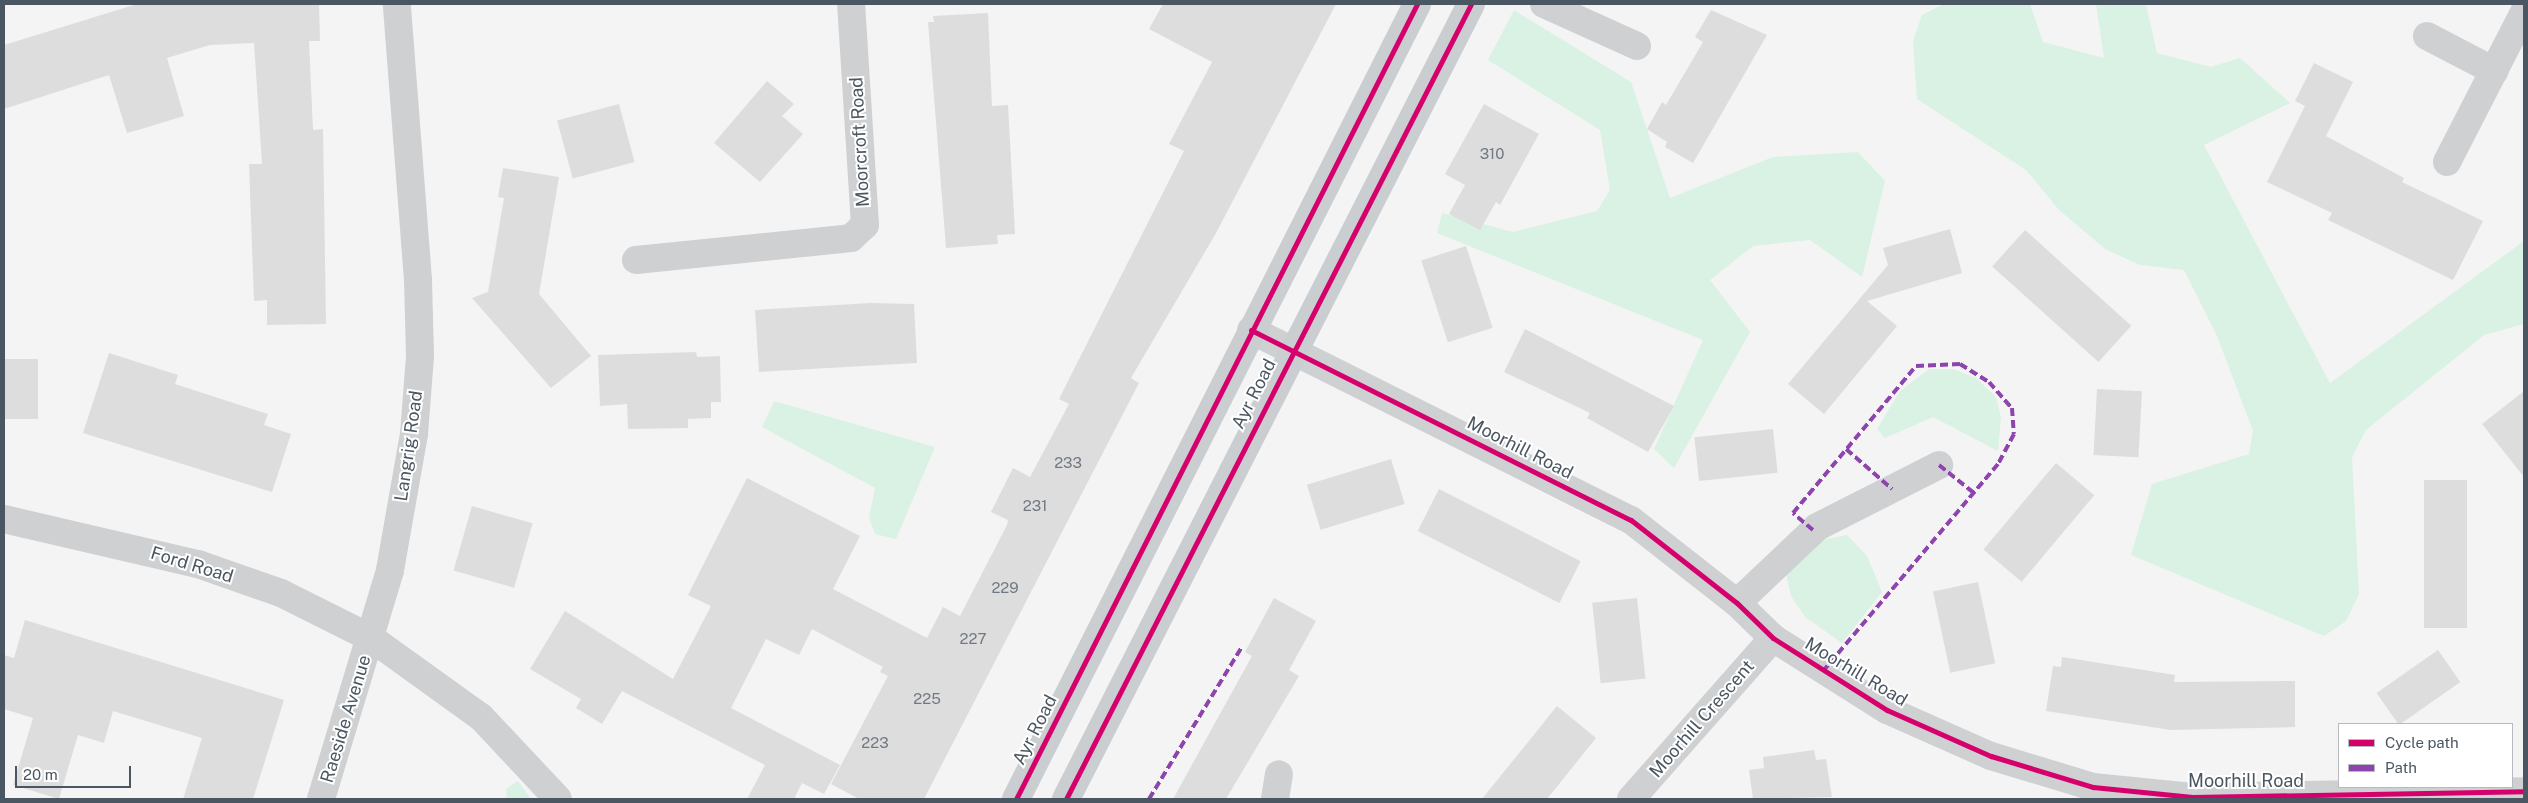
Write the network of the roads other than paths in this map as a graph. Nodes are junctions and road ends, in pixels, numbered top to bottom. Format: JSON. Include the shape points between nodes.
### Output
{"nodes":[{"id":1,"x":396,"y":4,"type":"edge"},
{"id":2,"x":851,"y":4,"type":"edge"},
{"id":3,"x":1417,"y":4,"type":"edge"},
{"id":4,"x":1471,"y":4,"type":"edge"},
{"id":5,"x":1544,"y":4,"type":"edge"},
{"id":6,"x":2524,"y":12,"type":"edge"},
{"id":7,"x":2427,"y":36,"type":"dead end"},
{"id":8,"x":1637,"y":46,"type":"dead end"},
{"id":9,"x":2494,"y":71,"type":"junction"},
{"id":10,"x":2448,"y":162,"type":"dead end"},
{"id":11,"x":636,"y":260,"type":"dead end"},
{"id":12,"x":1251,"y":330,"type":"junction"},
{"id":13,"x":1292,"y":349,"type":"junction"},
{"id":14,"x":1939,"y":465,"type":"dead end"},
{"id":15,"x":4,"y":519,"type":"edge"},
{"id":16,"x":1737,"y":603,"type":"junction"},
{"id":17,"x":371,"y":638,"type":"junction"},
{"id":18,"x":1773,"y":638,"type":"junction"},
{"id":19,"x":2524,"y":791,"type":"edge"},
{"id":20,"x":321,"y":799,"type":"edge"},
{"id":21,"x":558,"y":799,"type":"edge"},
{"id":22,"x":1016,"y":799,"type":"edge"},
{"id":23,"x":1066,"y":799,"type":"edge"},
{"id":24,"x":1631,"y":799,"type":"edge"}],
"edges":[{"from":1,"to":17,"type":"street","name":"Langrig Road","via":[[420,356],[414,434],[390,570]]},
{"from":2,"to":11,"type":"street","name":"Moorcroft Road","via":[[865,225],[851,238]]},
{"from":3,"to":12,"type":"main road","name":"Ayr Road"},
{"from":4,"to":13,"type":"main road","name":"Ayr Road"},
{"from":5,"to":8,"type":"street"},
{"from":6,"to":9,"type":"street"},
{"from":7,"to":9,"type":"street"},
{"from":9,"to":10,"type":"street"},
{"from":12,"to":13,"type":"street","name":"Moorhill Road"},
{"from":12,"to":22,"type":"main road","name":"Ayr Road"},
{"from":13,"to":16,"type":"street","name":"Moorhill Road","via":[[1631,520]]},
{"from":13,"to":23,"type":"main road","name":"Ayr Road"},
{"from":14,"to":16,"type":"street","via":[[1817,526]]},
{"from":15,"to":17,"type":"street","name":"Ford Road","via":[[198,564],[281,593]]},
{"from":16,"to":18,"type":"street","name":"Moorhill Road"},
{"from":17,"to":20,"type":"street","name":"Raeside Avenue"},
{"from":17,"to":21,"type":"street","via":[[480,717]]},
{"from":18,"to":19,"type":"street","name":"Moorhill Road","via":[[1887,710],[1991,756],[2093,787],[2193,797]]},
{"from":18,"to":24,"type":"street","name":"Moorhill Crescent"}]}
